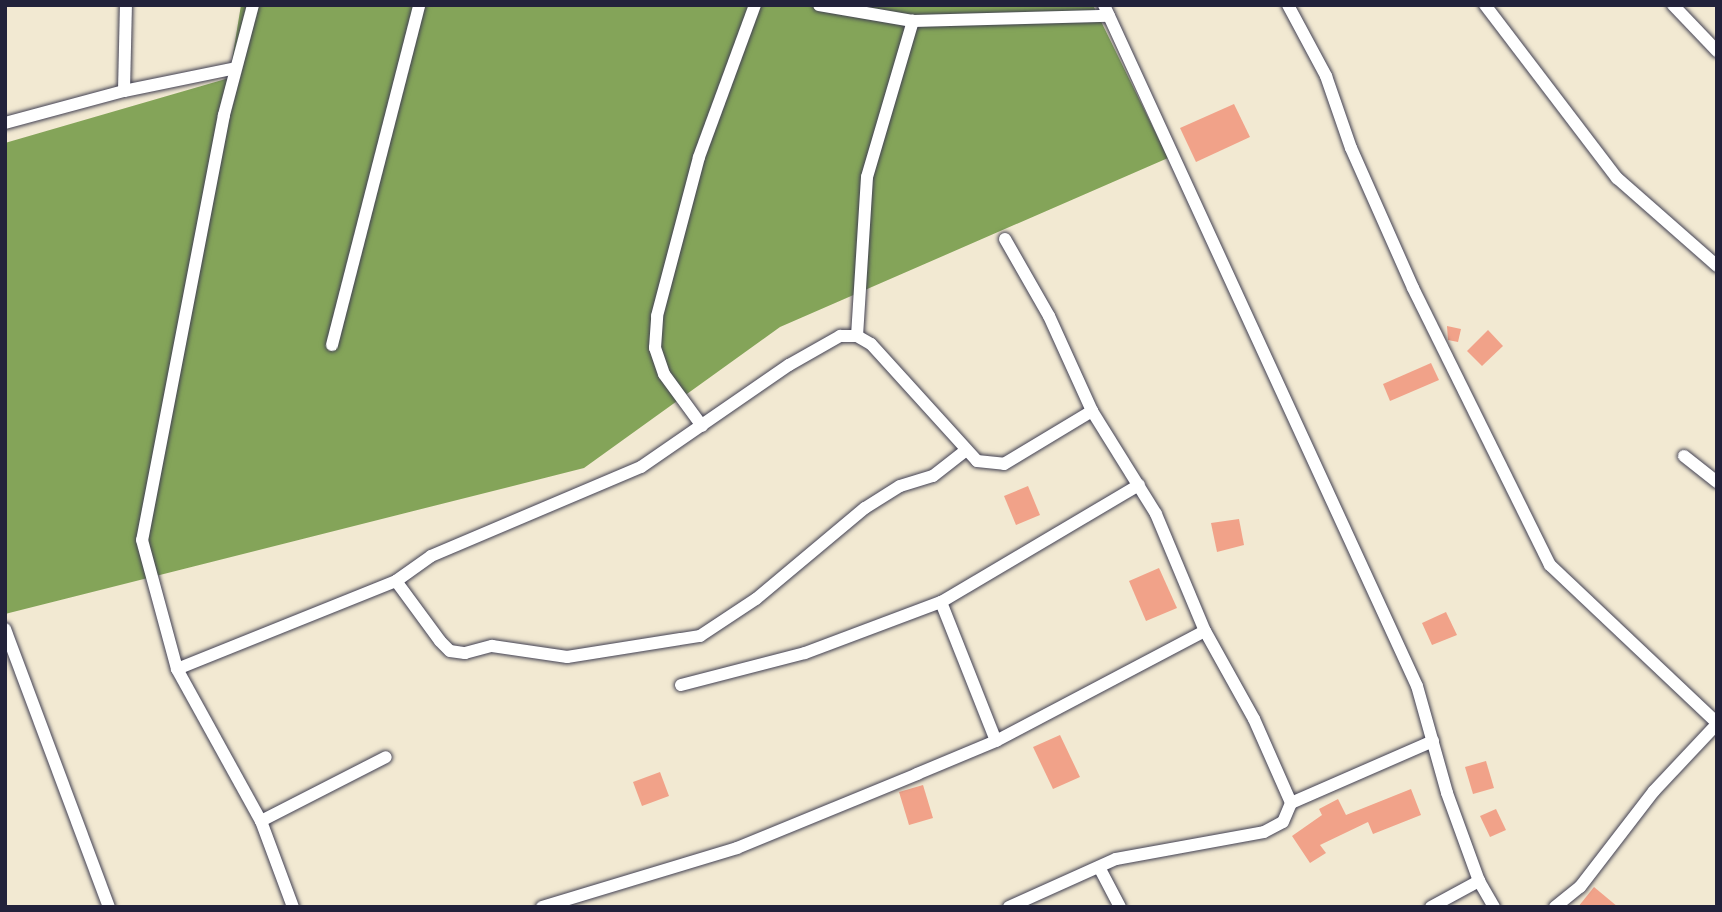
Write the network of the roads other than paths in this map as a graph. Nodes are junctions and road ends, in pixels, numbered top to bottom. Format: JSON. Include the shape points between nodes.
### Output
{"nodes":[{"id":1,"x":126,"y":5,"type":"edge"},
{"id":2,"x":253,"y":5,"type":"edge"},
{"id":3,"x":419,"y":5,"type":"edge"},
{"id":4,"x":755,"y":5,"type":"edge"},
{"id":5,"x":819,"y":5,"type":"edge"},
{"id":6,"x":1288,"y":5,"type":"edge"},
{"id":7,"x":1485,"y":5,"type":"edge"},
{"id":8,"x":1673,"y":5,"type":"edge"},
{"id":9,"x":1106,"y":10,"type":"edge"},
{"id":10,"x":912,"y":21,"type":"junction"},
{"id":11,"x":1717,"y":51,"type":"edge"},
{"id":12,"x":236,"y":68,"type":"junction"},
{"id":13,"x":124,"y":91,"type":"junction"},
{"id":14,"x":5,"y":123,"type":"edge"},
{"id":15,"x":1004,"y":239,"type":"dead end"},
{"id":16,"x":1717,"y":266,"type":"edge"},
{"id":17,"x":857,"y":336,"type":"junction"},
{"id":18,"x":332,"y":345,"type":"dead end"},
{"id":19,"x":1092,"y":411,"type":"junction"},
{"id":20,"x":702,"y":426,"type":"junction"},
{"id":21,"x":965,"y":451,"type":"junction"},
{"id":22,"x":1684,"y":456,"type":"dead end"},
{"id":23,"x":1717,"y":482,"type":"edge"},
{"id":24,"x":1139,"y":485,"type":"junction"},
{"id":25,"x":396,"y":581,"type":"junction"},
{"id":26,"x":941,"y":602,"type":"junction"},
{"id":27,"x":5,"y":629,"type":"edge"},
{"id":28,"x":1205,"y":631,"type":"junction"},
{"id":29,"x":177,"y":669,"type":"junction"},
{"id":30,"x":681,"y":685,"type":"dead end"},
{"id":31,"x":1717,"y":723,"type":"edge"},
{"id":32,"x":996,"y":741,"type":"junction"},
{"id":33,"x":1433,"y":741,"type":"junction"},
{"id":34,"x":386,"y":757,"type":"dead end"},
{"id":35,"x":1292,"y":803,"type":"junction"},
{"id":36,"x":261,"y":821,"type":"junction"},
{"id":37,"x":1099,"y":867,"type":"junction"},
{"id":38,"x":1479,"y":881,"type":"junction"},
{"id":39,"x":109,"y":907,"type":"edge"},
{"id":40,"x":293,"y":907,"type":"edge"},
{"id":41,"x":542,"y":907,"type":"edge"},
{"id":42,"x":1009,"y":907,"type":"edge"},
{"id":43,"x":1120,"y":907,"type":"edge"},
{"id":44,"x":1431,"y":907,"type":"edge"},
{"id":45,"x":1494,"y":907,"type":"edge"},
{"id":46,"x":1555,"y":907,"type":"edge"}],
"edges":[{"from":1,"to":13,"type":"street"},
{"from":2,"to":12,"type":"street"},
{"from":3,"to":18,"type":"street"},
{"from":4,"to":20,"type":"street","via":[[699,157],[657,316],[655,348],[664,374]]},
{"from":5,"to":10,"type":"street"},
{"from":6,"to":31,"type":"street","via":[[1326,76],[1351,148],[1413,288],[1550,565]]},
{"from":7,"to":16,"type":"street","via":[[1617,178]]},
{"from":8,"to":11,"type":"street"},
{"from":9,"to":10,"type":"street"},
{"from":9,"to":33,"type":"street","via":[[1417,686]]},
{"from":10,"to":17,"type":"street","via":[[867,177]]},
{"from":12,"to":13,"type":"street"},
{"from":12,"to":29,"type":"street","via":[[142,540]]},
{"from":13,"to":14,"type":"street"},
{"from":15,"to":19,"type":"street","via":[[1049,316]]},
{"from":17,"to":20,"type":"street","via":[[840,336],[789,365]]},
{"from":17,"to":21,"type":"street","via":[[871,344]]},
{"from":19,"to":21,"type":"street","via":[[1004,464],[977,461]]},
{"from":19,"to":24,"type":"street"},
{"from":20,"to":25,"type":"street","via":[[641,467],[431,556]]},
{"from":21,"to":25,"type":"street","via":[[933,476],[900,486],[865,508],[756,599],[700,636],[567,657],[492,646],[457,652],[440,641]]},
{"from":22,"to":23,"type":"street"},
{"from":24,"to":26,"type":"street"},
{"from":24,"to":28,"type":"street","via":[[1177,557]]},
{"from":25,"to":29,"type":"street"},
{"from":26,"to":30,"type":"street","via":[[806,653]]},
{"from":26,"to":32,"type":"street"},
{"from":27,"to":39,"type":"street"},
{"from":28,"to":32,"type":"street"},
{"from":28,"to":35,"type":"street","via":[[1254,719]]},
{"from":29,"to":36,"type":"street"},
{"from":31,"to":46,"type":"street","via":[[1654,791],[1580,887]]},
{"from":32,"to":41,"type":"street","via":[[737,848]]},
{"from":33,"to":35,"type":"street"},
{"from":33,"to":38,"type":"street"},
{"from":34,"to":36,"type":"street"},
{"from":35,"to":37,"type":"street","via":[[1283,822],[1264,832],[1116,859]]},
{"from":36,"to":40,"type":"street"},
{"from":37,"to":42,"type":"street"},
{"from":37,"to":43,"type":"street"},
{"from":38,"to":44,"type":"street"},
{"from":38,"to":45,"type":"street"}]}
